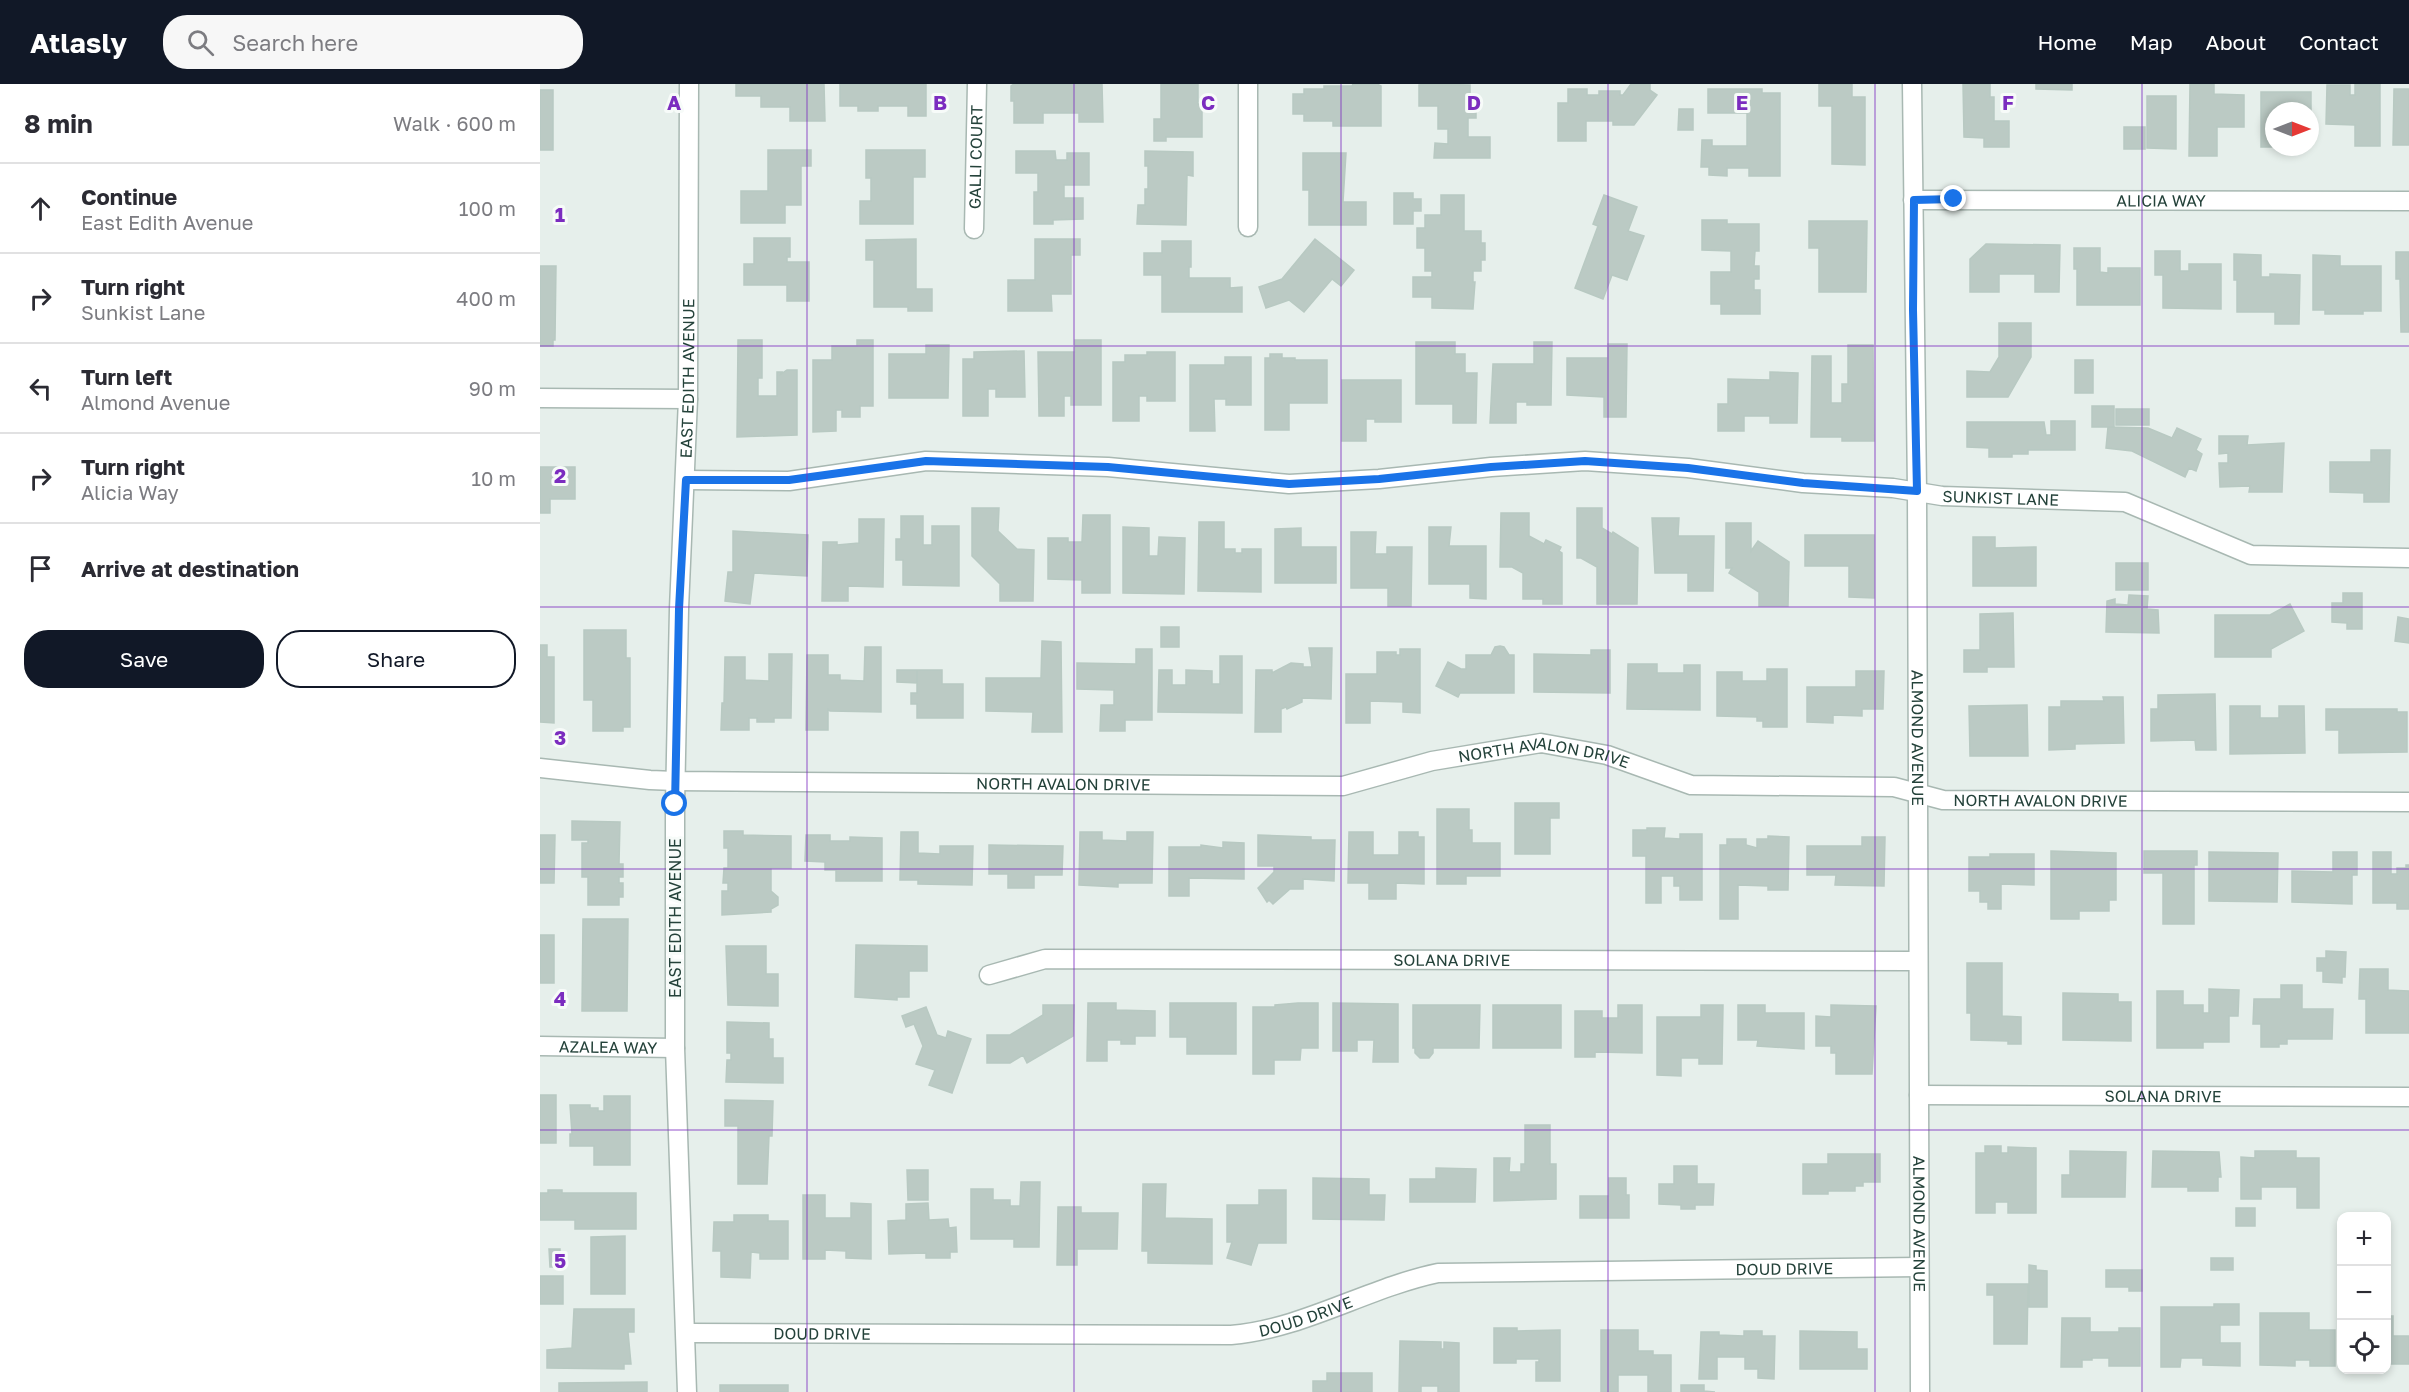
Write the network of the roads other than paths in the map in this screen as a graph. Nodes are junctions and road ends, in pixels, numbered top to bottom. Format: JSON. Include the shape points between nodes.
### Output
{"nodes":[{"id":1,"x":689,"y":84,"type":"edge"},
{"id":2,"x":977,"y":84,"type":"edge"},
{"id":3,"x":1248,"y":84,"type":"edge"},
{"id":4,"x":1912,"y":84,"type":"edge"},
{"id":5,"x":1914,"y":200,"type":"junction"},
{"id":6,"x":2409,"y":201,"type":"edge"},
{"id":7,"x":1248,"y":227,"type":"dead end"},
{"id":8,"x":974,"y":229,"type":"dead end"},
{"id":9,"x":540,"y":398,"type":"edge"},
{"id":10,"x":688,"y":399,"type":"junction"},
{"id":11,"x":686,"y":480,"type":"junction"},
{"id":12,"x":1917,"y":491,"type":"junction"},
{"id":13,"x":2409,"y":558,"type":"edge"},
{"id":14,"x":540,"y":768,"type":"edge"},
{"id":15,"x":675,"y":781,"type":"junction"},
{"id":16,"x":1918,"y":793,"type":"junction"},
{"id":17,"x":2409,"y":802,"type":"edge"},
{"id":18,"x":1917,"y":961,"type":"junction"},
{"id":19,"x":989,"y":975,"type":"dead end"},
{"id":20,"x":540,"y":1047,"type":"edge"},
{"id":21,"x":675,"y":1048,"type":"junction"},
{"id":22,"x":1919,"y":1095,"type":"junction"},
{"id":23,"x":2409,"y":1097,"type":"edge"},
{"id":24,"x":1919,"y":1267,"type":"junction"},
{"id":25,"x":687,"y":1333,"type":"junction"},
{"id":26,"x":687,"y":1392,"type":"edge"},
{"id":27,"x":1920,"y":1392,"type":"edge"}],
"edges":[{"from":1,"to":10,"type":"street","name":"EAST EDITH AVENUE"},
{"from":2,"to":8,"type":"street","name":"GALLI COURT"},
{"from":3,"to":7,"type":"street"},
{"from":4,"to":5,"type":"street","name":"ALMOND AVENUE"},
{"from":5,"to":6,"type":"street","name":"ALICIA WAY"},
{"from":5,"to":12,"type":"street","name":"ALMOND AVENUE"},
{"from":9,"to":10,"type":"street"},
{"from":10,"to":11,"type":"street","name":"EAST EDITH AVENUE"},
{"from":11,"to":12,"type":"street","name":"SUNKIST LANE","via":[[789,480],[926,461],[1108,467],[1289,484],[1585,461]]},
{"from":11,"to":15,"type":"street","name":"EAST EDITH AVENUE"},
{"from":12,"to":13,"type":"street","name":"SUNKIST LANE","via":[[1942,496],[2125,502],[2252,555]]},
{"from":12,"to":16,"type":"street","name":"ALMOND AVENUE"},
{"from":14,"to":15,"type":"street","name":"NORTH AVALON DRIVE"},
{"from":15,"to":16,"type":"street","name":"NORTH AVALON DRIVE","via":[[1343,786],[1432,761],[1542,743],[1607,755],[1691,785],[1894,787]]},
{"from":15,"to":21,"type":"street","name":"EAST EDITH AVENUE"},
{"from":16,"to":17,"type":"street","name":"NORTH AVALON DRIVE","via":[[1943,800]]},
{"from":16,"to":18,"type":"street","name":"ALMOND AVENUE"},
{"from":18,"to":19,"type":"street","name":"SOLANA DRIVE","via":[[1046,959]]},
{"from":18,"to":22,"type":"street","name":"ALMOND AVENUE"},
{"from":20,"to":21,"type":"street","name":"AZALEA WAY"},
{"from":21,"to":25,"type":"street","name":"EAST EDITH AVENUE"},
{"from":22,"to":23,"type":"street","name":"SOLANA DRIVE"},
{"from":22,"to":24,"type":"street","name":"ALMOND AVENUE"},
{"from":24,"to":25,"type":"street","name":"DOUD DRIVE","via":[[1438,1273],[1411,1279],[1275,1329],[1231,1335]]},
{"from":24,"to":27,"type":"street","name":"ALMOND AVENUE"},
{"from":25,"to":26,"type":"street","name":"EAST EDITH AVENUE"}]}
